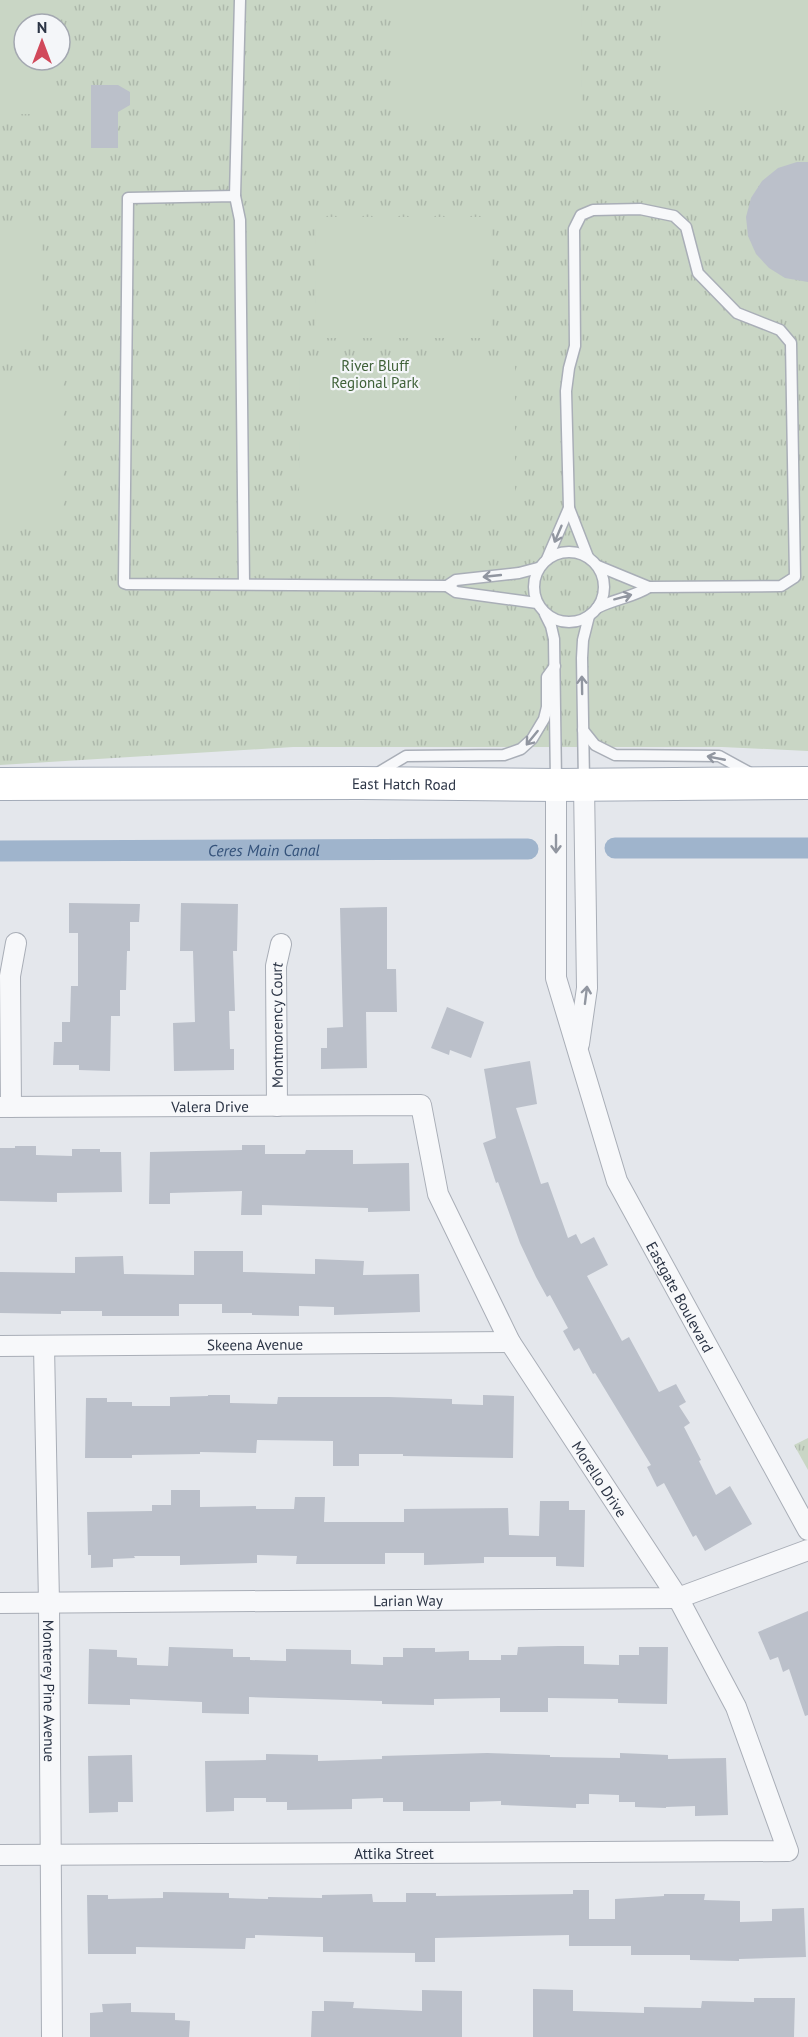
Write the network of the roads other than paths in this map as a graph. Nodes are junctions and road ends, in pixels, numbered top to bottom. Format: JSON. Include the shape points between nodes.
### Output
{"nodes":[{"id":1,"x":240,"y":0,"type":"edge"},
{"id":2,"x":235,"y":196,"type":"junction"},
{"id":3,"x":569,"y":508,"type":"junction"},
{"id":4,"x":588,"y":557,"type":"junction"},
{"id":5,"x":546,"y":559,"type":"junction"},
{"id":6,"x":598,"y":566,"type":"junction"},
{"id":7,"x":538,"y":568,"type":"junction"},
{"id":8,"x":244,"y":584,"type":"junction"},
{"id":9,"x":447,"y":586,"type":"junction"},
{"id":10,"x":649,"y":586,"type":"junction"},
{"id":11,"x":537,"y":603,"type":"junction"},
{"id":12,"x":593,"y":612,"type":"junction"},
{"id":13,"x":544,"y":613,"type":"junction"},
{"id":14,"x":555,"y":666,"type":"junction"},
{"id":15,"x":583,"y":730,"type":"junction"},
{"id":16,"x":361,"y":783,"type":"junction"},
{"id":17,"x":768,"y":783,"type":"junction"},
{"id":18,"x":808,"y":783,"type":"edge"},
{"id":19,"x":0,"y":784,"type":"edge"},
{"id":20,"x":570,"y":785,"type":"junction"},
{"id":21,"x":16,"y":943,"type":"dead end"},
{"id":22,"x":282,"y":944,"type":"dead end"},
{"id":23,"x":578,"y":1053,"type":"junction"},
{"id":24,"x":421,"y":1105,"type":"joint"},
{"id":25,"x":277,"y":1106,"type":"junction"},
{"id":26,"x":5,"y":1107,"type":"edge"},
{"id":27,"x":510,"y":1342,"type":"junction"},
{"id":28,"x":0,"y":1346,"type":"edge"},
{"id":29,"x":44,"y":1346,"type":"junction"},
{"id":30,"x":808,"y":1530,"type":"edge"},
{"id":31,"x":808,"y":1550,"type":"edge"},
{"id":32,"x":678,"y":1598,"type":"junction"},
{"id":33,"x":0,"y":1603,"type":"edge"},
{"id":34,"x":49,"y":1603,"type":"junction"},
{"id":35,"x":788,"y":1851,"type":"joint"},
{"id":36,"x":50,"y":1855,"type":"junction"},
{"id":37,"x":0,"y":1856,"type":"edge"},
{"id":38,"x":52,"y":2037,"type":"edge"}],
"edges":[{"from":1,"to":2,"type":"lane"},
{"from":2,"to":8,"type":"lane","via":[[240,220]]},
{"from":2,"to":8,"type":"lane","via":[[131,197],[127,201],[123,580],[127,584]]},
{"from":3,"to":4,"type":"lane"},
{"from":3,"to":5,"type":"lane","one_way":true},
{"from":3,"to":10,"type":"lane","via":[[566,391],[576,346],[574,230],[581,215],[593,210],[640,209],[674,216],[686,226],[698,273],[737,312],[780,330],[791,343],[795,577],[781,586]]},
{"from":4,"to":5,"type":"lane","via":[[566,551]]},
{"from":4,"to":6,"type":"lane"},
{"from":5,"to":7,"type":"lane"},
{"from":6,"to":10,"type":"lane"},
{"from":6,"to":12,"type":"lane","via":[[605,588]]},
{"from":7,"to":9,"type":"lane","one_way":true,"via":[[456,580]]},
{"from":7,"to":11,"type":"lane","via":[[533,585]]},
{"from":8,"to":9,"type":"lane"},
{"from":9,"to":11,"type":"lane","via":[[456,592]]},
{"from":12,"to":10,"type":"lane","one_way":true,"via":[[618,598],[639,594]]},
{"from":11,"to":13,"type":"lane"},
{"from":12,"to":13,"type":"lane","via":[[578,621],[566,622]]},
{"from":15,"to":12,"type":"lane","one_way":true,"via":[[582,658]]},
{"from":13,"to":14,"type":"lane","via":[[554,635]]},
{"from":14,"to":16,"type":"lane","one_way":true,"via":[[546,677],[544,719],[532,740],[516,752],[406,756]]},
{"from":14,"to":20,"type":"lane"},
{"from":17,"to":15,"type":"lane","one_way":true,"via":[[719,756],[615,755],[595,745]]},
{"from":15,"to":20,"type":"lane"},
{"from":16,"to":19,"type":"main road","name":"East Hatch Road"},
{"from":16,"to":20,"type":"main road","name":"East Hatch Road"},
{"from":17,"to":18,"type":"main road","name":"East Hatch Road"},
{"from":17,"to":20,"type":"main road","name":"East Hatch Road"},
{"from":23,"to":20,"type":"street","name":"Eastgate Boulevard","one_way":true,"via":[[587,988]]},
{"from":20,"to":23,"type":"street","name":"Eastgate Boulevard","one_way":true,"via":[[556,978]]},
{"from":21,"to":26,"type":"street","via":[[10,976]]},
{"from":22,"to":25,"type":"street","name":"Montmorency Court","via":[[276,966]]},
{"from":23,"to":30,"type":"street","name":"Eastgate Boulevard","via":[[617,1180]]},
{"from":24,"to":25,"type":"street","name":"Valera Drive"},
{"from":24,"to":27,"type":"street","name":"Morello Drive","via":[[438,1194]]},
{"from":25,"to":26,"type":"street","name":"Valera Drive"},
{"from":27,"to":29,"type":"street","name":"Skeena Avenue"},
{"from":27,"to":32,"type":"street","name":"Morello Drive"},
{"from":28,"to":29,"type":"street","name":"Skeena Avenue"},
{"from":29,"to":34,"type":"street","name":"Monterey Pine Avenue"},
{"from":31,"to":32,"type":"street","name":"Larian Way"},
{"from":32,"to":34,"type":"street","name":"Larian Way"},
{"from":32,"to":35,"type":"street","name":"Morello Drive","via":[[736,1707]]},
{"from":33,"to":34,"type":"street","name":"Larian Way"},
{"from":34,"to":36,"type":"street","name":"Monterey Pine Avenue"},
{"from":35,"to":36,"type":"street","name":"Attika Street"},
{"from":36,"to":37,"type":"street","name":"Attika Street"},
{"from":36,"to":38,"type":"street","name":"Monterey Pine Avenue"}]}
